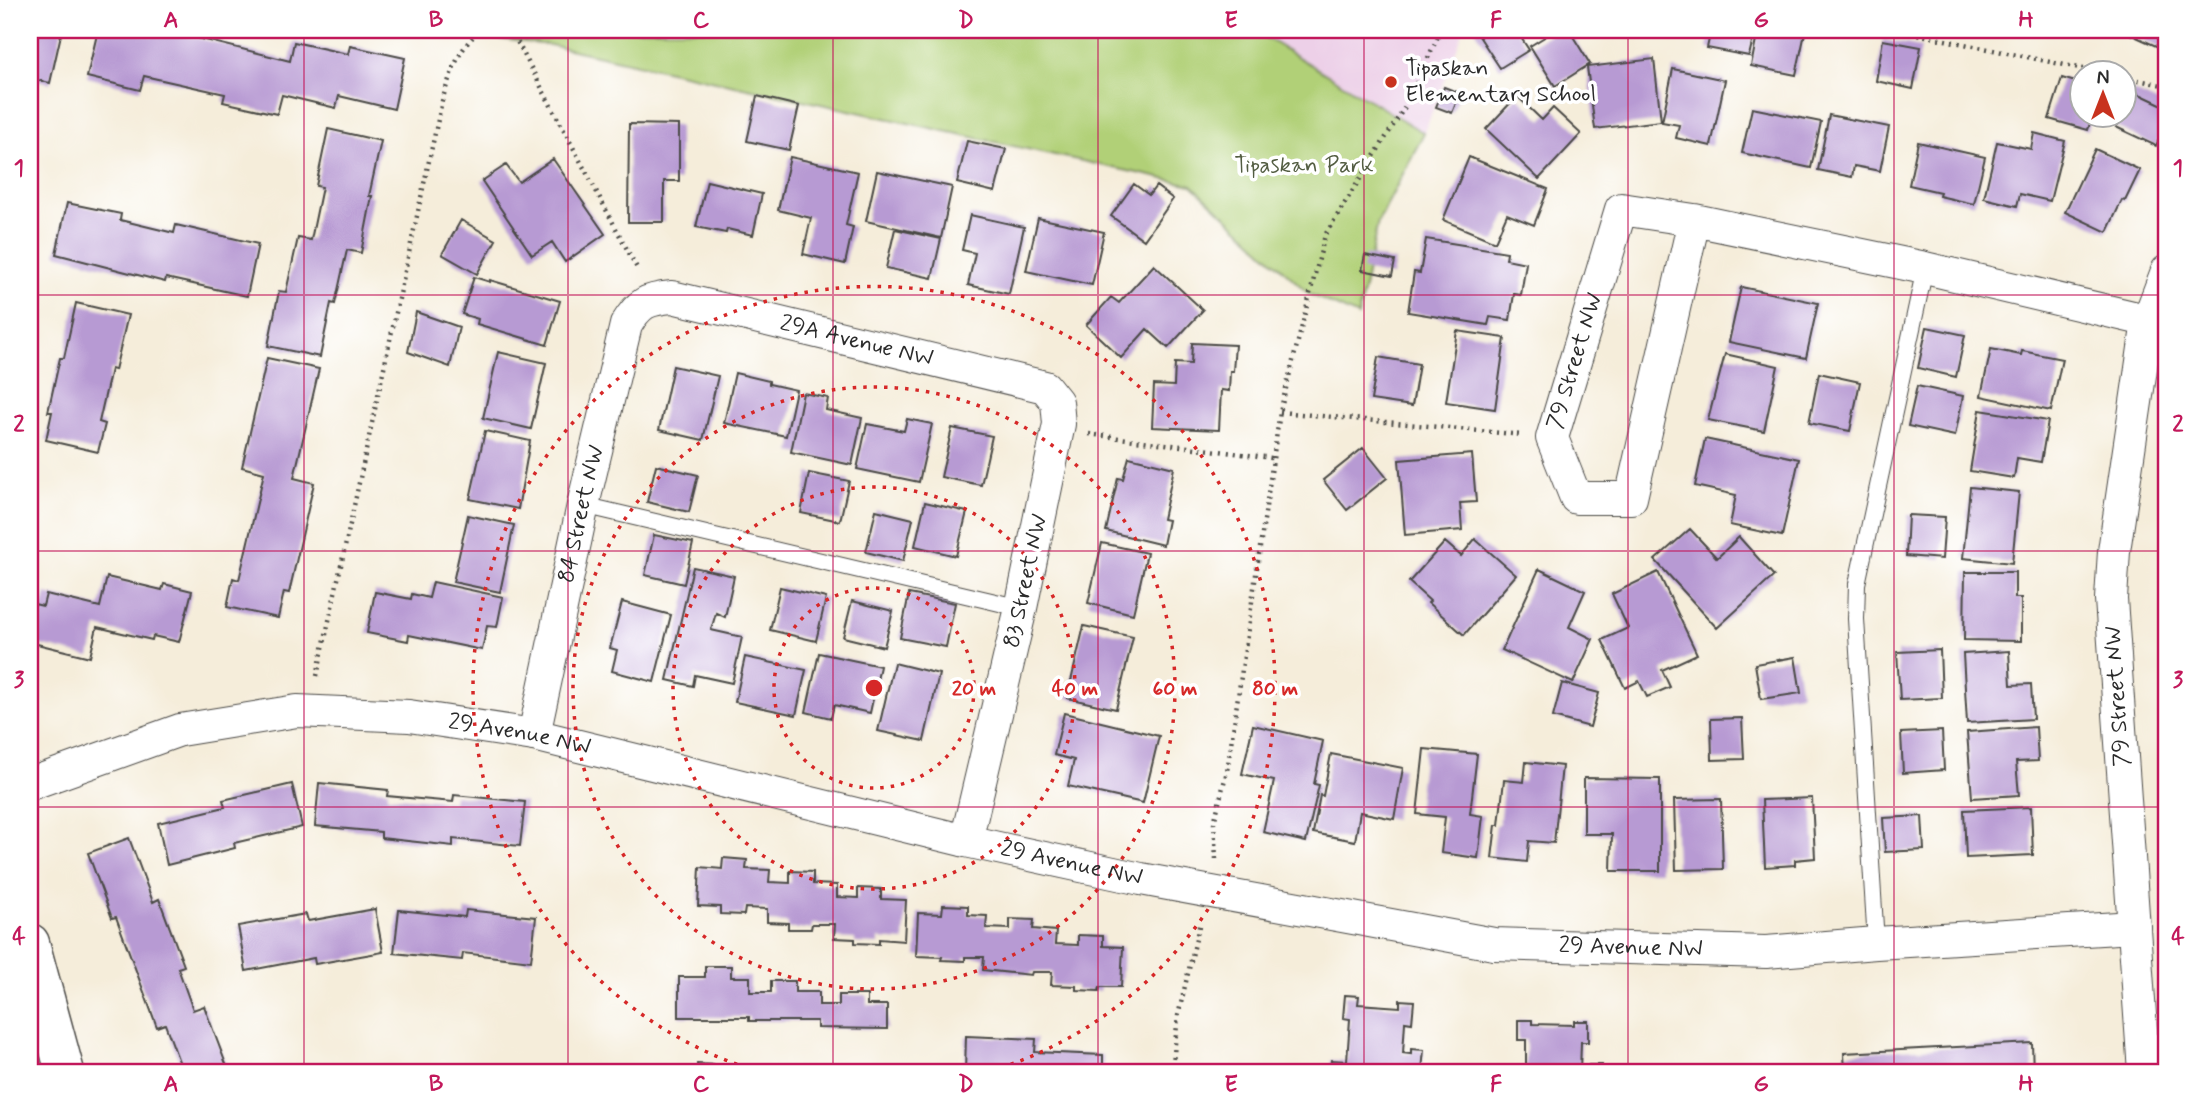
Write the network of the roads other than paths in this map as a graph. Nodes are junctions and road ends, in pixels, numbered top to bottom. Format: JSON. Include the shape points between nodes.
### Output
{"nodes":[{"id":1,"x":1694,"y":220,"type":"junction"},
{"id":2,"x":1925,"y":268,"type":"junction"},
{"id":3,"x":2167,"y":271,"type":"edge"},
{"id":4,"x":648,"y":301,"type":"joint"},
{"id":5,"x":2158,"y":323,"type":"edge"},
{"id":6,"x":1057,"y":402,"type":"joint"},
{"id":7,"x":583,"y":505,"type":"junction"},
{"id":8,"x":1021,"y":608,"type":"junction"},
{"id":9,"x":534,"y":735,"type":"junction"},
{"id":10,"x":30,"y":784,"type":"edge"},
{"id":11,"x":966,"y":841,"type":"junction"},
{"id":12,"x":2134,"y":927,"type":"junction"},
{"id":13,"x":30,"y":943,"type":"edge"},
{"id":14,"x":1876,"y":943,"type":"junction"},
{"id":15,"x":65,"y":1072,"type":"edge"},
{"id":16,"x":2144,"y":1072,"type":"edge"}],
"edges":[{"from":1,"to":1,"type":"street","name":"79 Street NW","via":[[1621,209],[1552,438],[1576,498],[1631,498]]},
{"from":1,"to":2,"type":"street","name":"79 Street NW"},
{"from":2,"to":5,"type":"street","name":"79 Street NW"},
{"from":2,"to":14,"type":"lane","via":[[1857,584]]},
{"from":3,"to":5,"type":"street","name":"79 Street NW"},
{"from":4,"to":6,"type":"street","name":"29A Avenue NW","via":[[673,298],[1045,387]]},
{"from":4,"to":7,"type":"street","name":"84 Street NW","via":[[635,310],[626,325]]},
{"from":5,"to":12,"type":"street","name":"79 Street NW","via":[[2114,551],[2111,599]]},
{"from":6,"to":8,"type":"street","name":"83 Street NW","via":[[1059,424]]},
{"from":7,"to":8,"type":"lane"},
{"from":7,"to":9,"type":"street","name":"84 Street NW"},
{"from":8,"to":11,"type":"street","name":"83 Street NW"},
{"from":9,"to":10,"type":"street","name":"29 Avenue NW","via":[[409,716],[297,711],[180,730]]},
{"from":9,"to":11,"type":"street","name":"29 Avenue NW"},
{"from":11,"to":14,"type":"street","name":"29 Avenue NW","via":[[1141,879],[1494,944],[1766,952]]},
{"from":12,"to":14,"type":"street","name":"29 Avenue NW"},
{"from":12,"to":16,"type":"street","name":"79 Street NW"},
{"from":13,"to":15,"type":"street"}]}
